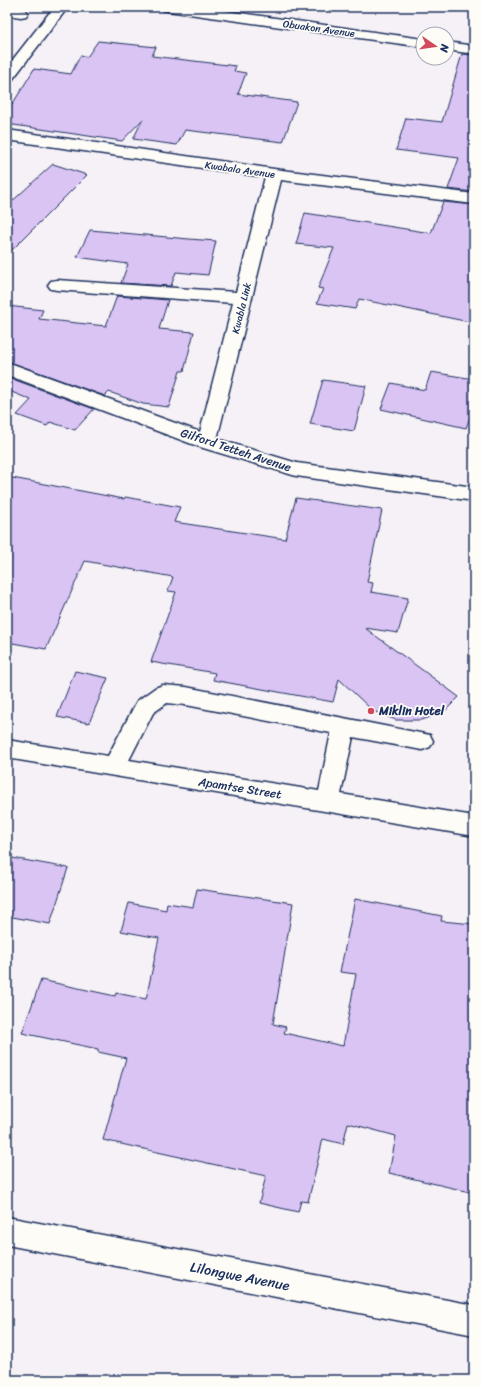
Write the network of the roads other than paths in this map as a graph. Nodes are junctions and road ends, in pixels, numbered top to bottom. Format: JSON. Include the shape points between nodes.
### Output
{"nodes":[{"id":1,"x":61,"y":7,"type":"edge"},
{"id":2,"x":168,"y":7,"type":"edge"},
{"id":3,"x":415,"y":42,"type":"edge"},
{"id":4,"x":455,"y":47,"type":"edge"},
{"id":5,"x":474,"y":50,"type":"edge"},
{"id":6,"x":7,"y":77,"type":"edge"},
{"id":7,"x":7,"y":135,"type":"edge"},
{"id":8,"x":274,"y":174,"type":"junction"},
{"id":9,"x":474,"y":199,"type":"edge"},
{"id":10,"x":57,"y":285,"type":"dead end"},
{"id":11,"x":243,"y":298,"type":"junction"},
{"id":12,"x":7,"y":368,"type":"edge"},
{"id":13,"x":207,"y":442,"type":"junction"},
{"id":14,"x":474,"y":494,"type":"edge"},
{"id":15,"x":344,"y":726,"type":"junction"},
{"id":16,"x":422,"y":741,"type":"dead end"},
{"id":17,"x":7,"y":749,"type":"edge"},
{"id":18,"x":114,"y":767,"type":"junction"},
{"id":19,"x":328,"y":802,"type":"junction"},
{"id":20,"x":474,"y":826,"type":"edge"},
{"id":21,"x":7,"y":1232,"type":"edge"},
{"id":22,"x":474,"y":1320,"type":"edge"}],
"edges":[{"from":1,"to":6,"type":"street"},
{"from":2,"to":3,"type":"street","name":"Obuakon Avenue","via":[[281,17]]},
{"from":4,"to":5,"type":"street"},
{"from":7,"to":8,"type":"street","name":"Kwabala Avenue"},
{"from":8,"to":9,"type":"street","name":"Kwabala Avenue"},
{"from":8,"to":11,"type":"street","name":"Kwabla Link"},
{"from":10,"to":11,"type":"street"},
{"from":11,"to":13,"type":"street","name":"Kwabla Link"},
{"from":12,"to":13,"type":"street","name":"Gilford Tetteh Avenue"},
{"from":13,"to":14,"type":"street","name":"Gilford Tetteh Avenue","via":[[296,469]]},
{"from":15,"to":16,"type":"street"},
{"from":15,"to":18,"type":"street","via":[[186,696],[163,694],[145,707]]},
{"from":15,"to":19,"type":"street"},
{"from":17,"to":18,"type":"street","name":"Apamtse Street"},
{"from":18,"to":19,"type":"street","name":"Apamtse Street"},
{"from":19,"to":20,"type":"street","name":"Apamtse Street"},
{"from":21,"to":22,"type":"street","name":"Lilongwe Avenue"}]}
